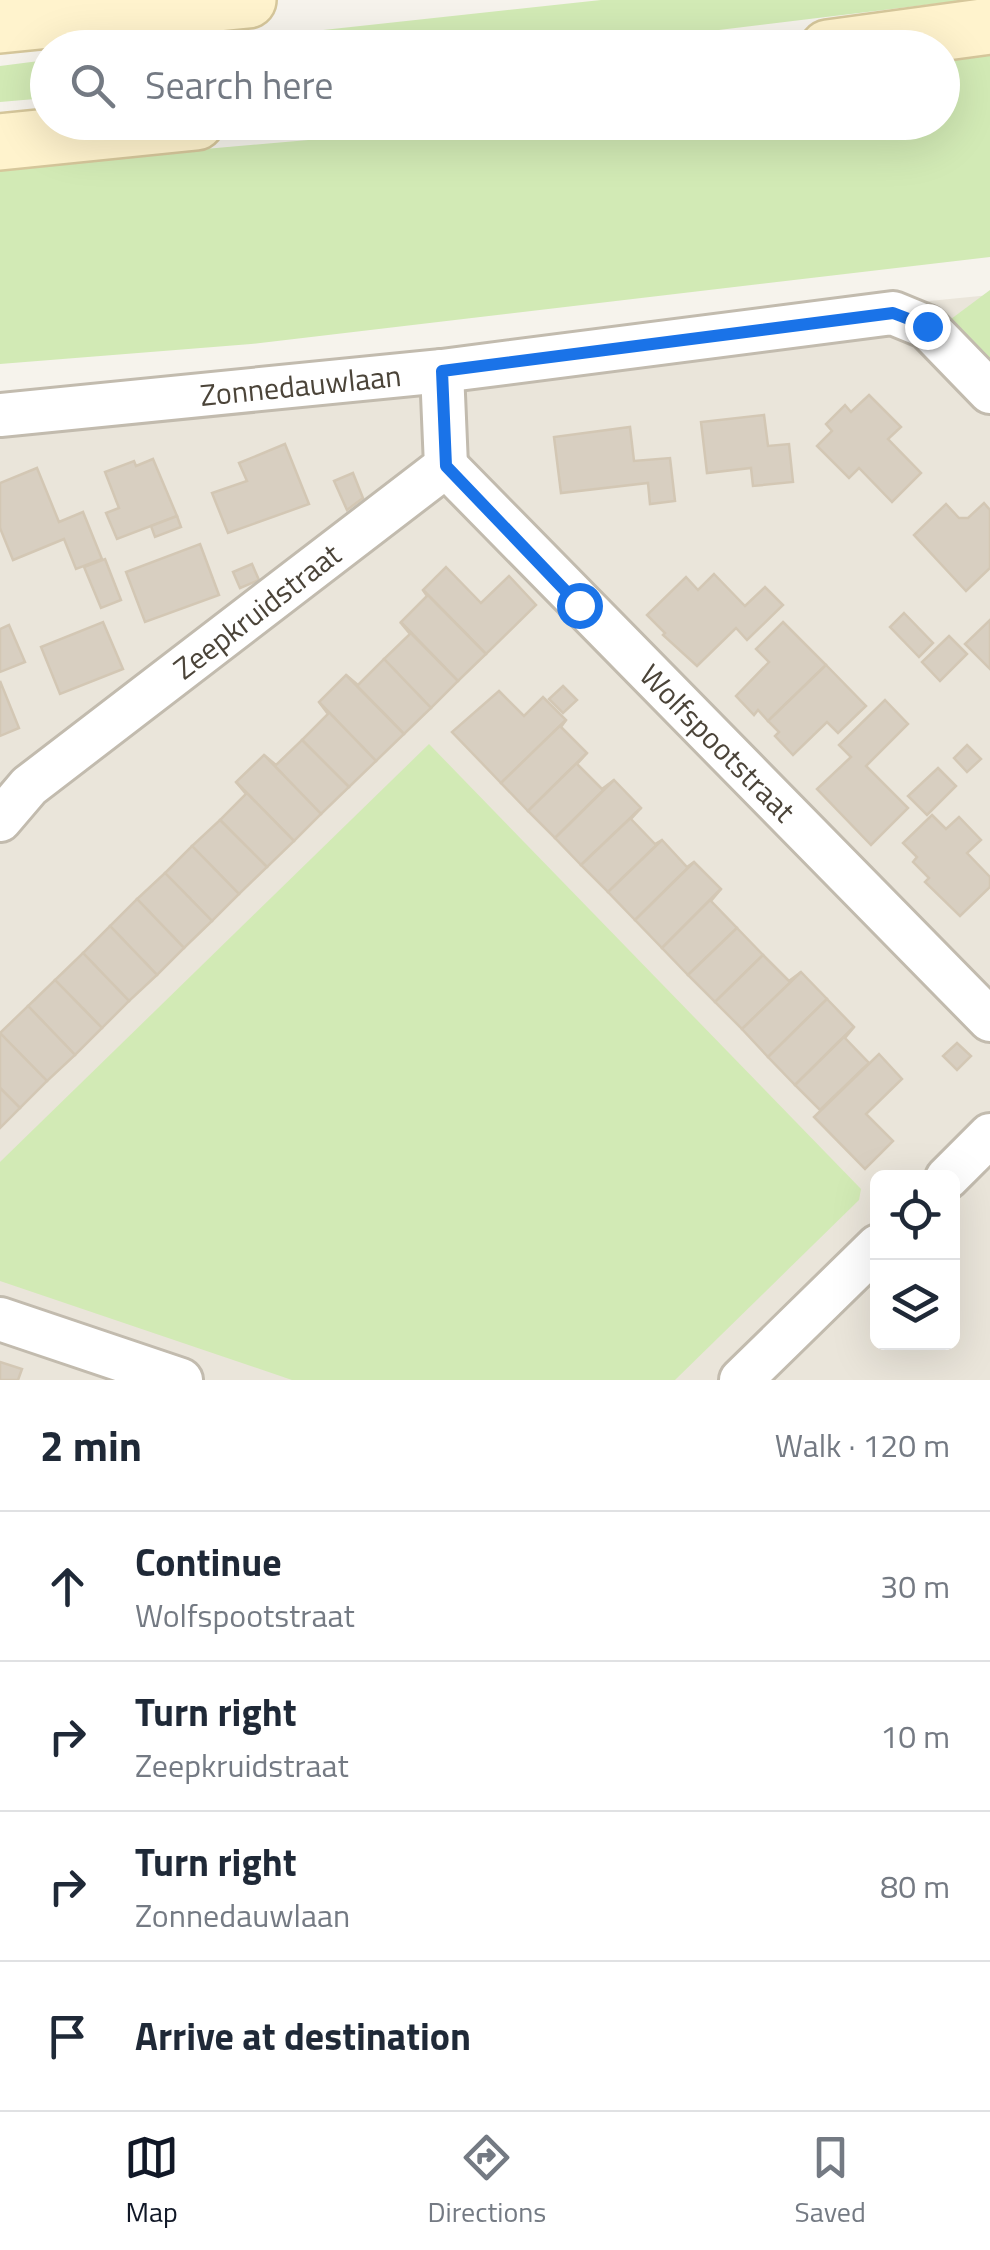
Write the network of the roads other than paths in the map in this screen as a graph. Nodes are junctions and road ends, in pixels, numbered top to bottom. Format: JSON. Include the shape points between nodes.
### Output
{"nodes":[{"id":1,"x":248,"y":0,"type":"edge"},
{"id":2,"x":0,"y":25,"type":"edge"},
{"id":3,"x":990,"y":26,"type":"edge"},
{"id":4,"x":960,"y":30,"type":"edge"},
{"id":5,"x":30,"y":139,"type":"edge"},
{"id":6,"x":0,"y":142,"type":"edge"},
{"id":7,"x":442,"y":371,"type":"junction"},
{"id":8,"x":990,"y":392,"type":"edge"},
{"id":9,"x":0,"y":415,"type":"edge"},
{"id":10,"x":446,"y":466,"type":"junction"},
{"id":11,"x":0,"y":820,"type":"edge"},
{"id":12,"x":990,"y":1020,"type":"edge"},
{"id":13,"x":990,"y":1135,"type":"edge"},
{"id":14,"x":955,"y":1170,"type":"edge"},
{"id":15,"x":870,"y":1254,"type":"edge"},
{"id":16,"x":0,"y":1319,"type":"edge"},
{"id":17,"x":100,"y":1368,"type":"edge"},
{"id":18,"x":181,"y":1380,"type":"edge"},
{"id":19,"x":741,"y":1380,"type":"edge"}],
"edges":[{"from":1,"to":2,"type":"main road"},
{"from":3,"to":4,"type":"main road"},
{"from":5,"to":6,"type":"main road"},
{"from":7,"to":8,"type":"street","name":"Zonnedauwlaan","via":[[893,313],[927,326]]},
{"from":7,"to":9,"type":"street","name":"Zonnedauwlaan"},
{"from":7,"to":10,"type":"street"},
{"from":10,"to":11,"type":"street","name":"Zeepkruidstraat","via":[[29,786]]},
{"from":10,"to":12,"type":"street","name":"Wolfspootstraat"},
{"from":13,"to":14,"type":"street"},
{"from":15,"to":19,"type":"street"},
{"from":16,"to":17,"type":"street"},
{"from":17,"to":18,"type":"street"}]}
